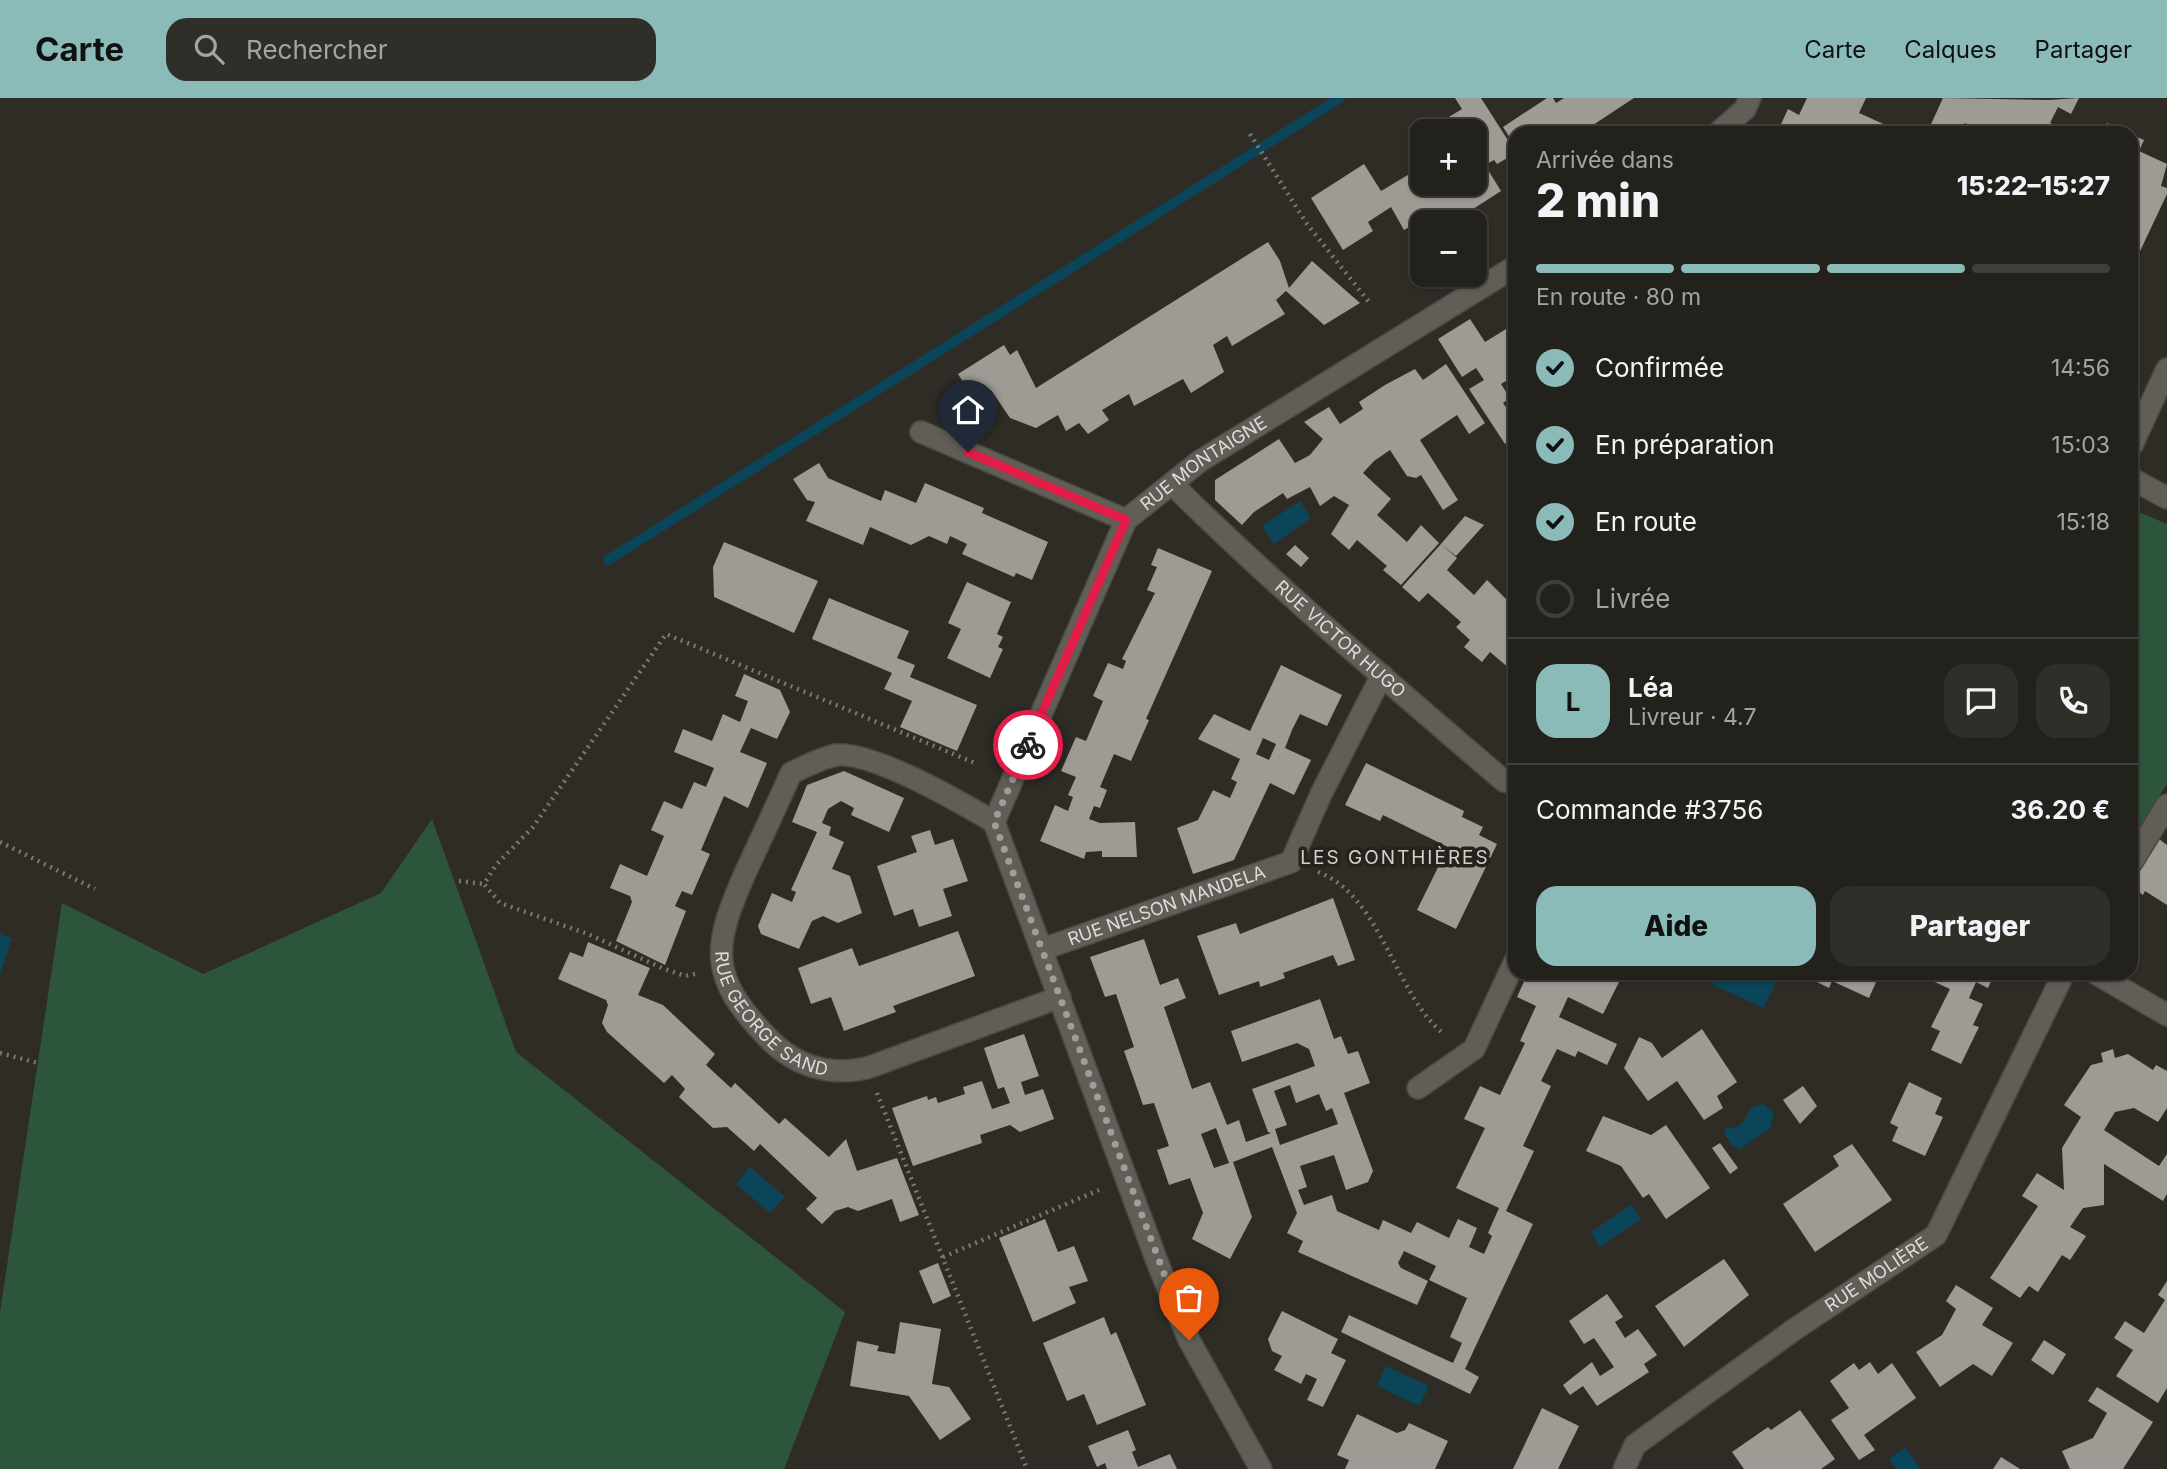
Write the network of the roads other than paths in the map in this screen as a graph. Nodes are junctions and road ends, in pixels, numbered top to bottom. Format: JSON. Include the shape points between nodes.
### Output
{"nodes":[{"id":1,"x":1750,"y":98,"type":"edge"},
{"id":2,"x":1726,"y":126,"type":"edge"},
{"id":3,"x":1508,"y":271,"type":"edge"},
{"id":4,"x":2167,"y":369,"type":"edge"},
{"id":5,"x":920,"y":432,"type":"dead end"},
{"id":6,"x":2138,"y":432,"type":"edge"},
{"id":7,"x":2138,"y":482,"type":"edge"},
{"id":8,"x":1172,"y":484,"type":"junction"},
{"id":9,"x":2167,"y":498,"type":"edge"},
{"id":10,"x":1126,"y":520,"type":"junction"},
{"id":11,"x":1382,"y":675,"type":"junction"},
{"id":12,"x":1508,"y":781,"type":"edge"},
{"id":13,"x":2167,"y":805,"type":"edge"},
{"id":14,"x":994,"y":822,"type":"junction"},
{"id":15,"x":2138,"y":852,"type":"edge"},
{"id":16,"x":1043,"y":949,"type":"junction"},
{"id":17,"x":1508,"y":977,"type":"edge"},
{"id":18,"x":2061,"y":980,"type":"edge"},
{"id":19,"x":2107,"y":980,"type":"edge"},
{"id":20,"x":1060,"y":997,"type":"junction"},
{"id":21,"x":2167,"y":1015,"type":"edge"},
{"id":22,"x":1418,"y":1088,"type":"dead end"},
{"id":23,"x":1261,"y":1469,"type":"edge"},
{"id":24,"x":1624,"y":1469,"type":"edge"}],
"edges":[{"from":1,"to":2,"type":"street"},
{"from":3,"to":8,"type":"street","name":"RUE MONTAIGNE","via":[[1200,461]]},
{"from":4,"to":6,"type":"street"},
{"from":5,"to":10,"type":"street"},
{"from":7,"to":9,"type":"street"},
{"from":8,"to":10,"type":"street","name":"RUE MONTAIGNE"},
{"from":8,"to":11,"type":"street","name":"RUE VICTOR HUGO"},
{"from":10,"to":14,"type":"street","name":"RUE MONTAIGNE"},
{"from":11,"to":12,"type":"street","name":"RUE VICTOR HUGO"},
{"from":11,"to":16,"type":"street","name":"RUE NELSON MANDELA","via":[[1291,862]]},
{"from":13,"to":15,"type":"street"},
{"from":14,"to":16,"type":"street"},
{"from":14,"to":20,"type":"street","name":"RUE GEORGE SAND","via":[[947,795],[861,758],[835,755],[791,772],[724,920],[720,947],[731,993],[745,1015],[778,1048],[802,1063],[849,1072]]},
{"from":16,"to":20,"type":"street"},
{"from":17,"to":22,"type":"street","via":[[1474,1049]]},
{"from":18,"to":24,"type":"street","name":"RUE MOLIÈRE","via":[[1936,1235],[1795,1329],[1635,1445]]},
{"from":19,"to":21,"type":"street"},
{"from":20,"to":23,"type":"street","via":[[1189,1340]]}]}
